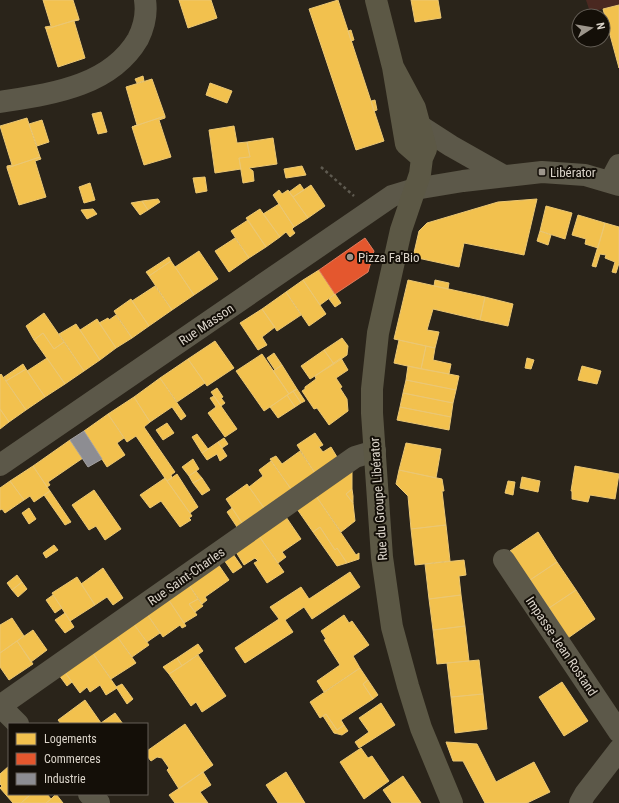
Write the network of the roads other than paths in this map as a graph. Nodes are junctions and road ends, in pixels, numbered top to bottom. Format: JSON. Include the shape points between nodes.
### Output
{"nodes":[{"id":1,"x":145,"y":0,"type":"edge"},
{"id":2,"x":376,"y":0,"type":"edge"},
{"id":3,"x":393,"y":67,"type":"junction"},
{"id":4,"x":0,"y":102,"type":"edge"},
{"id":5,"x":420,"y":126,"type":"junction"},
{"id":6,"x":422,"y":158,"type":"junction"},
{"id":7,"x":504,"y":176,"type":"junction"},
{"id":8,"x":616,"y":177,"type":"edge"},
{"id":9,"x":415,"y":189,"type":"junction"},
{"id":10,"x":375,"y":451,"type":"junction"},
{"id":11,"x":0,"y":465,"type":"edge"},
{"id":12,"x":504,"y":560,"type":"dead end"},
{"id":13,"x":0,"y":706,"type":"edge"},
{"id":14,"x":17,"y":723,"type":"edge"},
{"id":15,"x":619,"y":732,"type":"edge"},
{"id":16,"x":619,"y":750,"type":"edge"},
{"id":17,"x":90,"y":795,"type":"edge"},
{"id":18,"x":99,"y":803,"type":"edge"},
{"id":19,"x":452,"y":803,"type":"edge"},
{"id":20,"x":580,"y":803,"type":"edge"}],
"edges":[{"from":1,"to":4,"type":"street","via":[[145,20],[140,34],[133,47],[107,72],[86,83],[60,91]]},
{"from":2,"to":3,"type":"street"},
{"from":3,"to":5,"type":"street","name":"Rue du Groupe Libérator","via":[[415,108]]},
{"from":3,"to":6,"type":"street","via":[[406,144]]},
{"from":5,"to":6,"type":"street","name":"Rue du Groupe Libérator","via":[[426,149]]},
{"from":5,"to":7,"type":"street"},
{"from":6,"to":9,"type":"street","name":"Rue du Groupe Libérator"},
{"from":7,"to":8,"type":"street","name":"Rue Masson","via":[[542,172]]},
{"from":7,"to":9,"type":"street","name":"Rue Masson"},
{"from":9,"to":10,"type":"street","name":"Rue du Groupe Libérator","via":[[402,230],[378,333],[372,389]]},
{"from":9,"to":11,"type":"street","name":"Rue Masson","via":[[392,196]]},
{"from":10,"to":13,"type":"street","name":"Rue Saint-Charles","via":[[355,457]]},
{"from":10,"to":19,"type":"street","name":"Rue du Groupe Libérator","via":[[382,557],[392,627],[421,728]]},
{"from":12,"to":15,"type":"street","name":"Impasse Jean Rostand"},
{"from":13,"to":14,"type":"street"},
{"from":16,"to":20,"type":"street"},
{"from":17,"to":18,"type":"street"}]}
